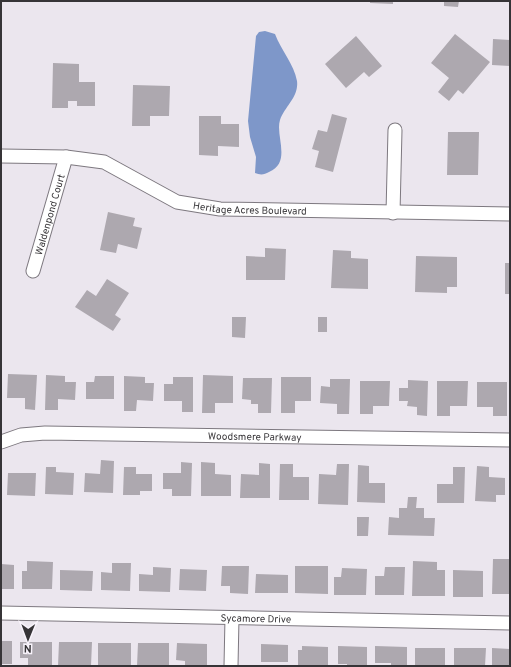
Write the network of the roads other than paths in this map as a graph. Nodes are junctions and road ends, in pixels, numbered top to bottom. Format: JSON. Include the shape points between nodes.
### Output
{"nodes":[{"id":1,"x":395,"y":130,"type":"dead end"},
{"id":2,"x":1,"y":156,"type":"edge"},
{"id":3,"x":66,"y":157,"type":"junction"},
{"id":4,"x":393,"y":213,"type":"junction"},
{"id":5,"x":510,"y":214,"type":"edge"},
{"id":6,"x":33,"y":271,"type":"dead end"},
{"id":7,"x":510,"y":440,"type":"edge"},
{"id":8,"x":1,"y":442,"type":"edge"},
{"id":9,"x":1,"y":613,"type":"edge"},
{"id":10,"x":232,"y":618,"type":"junction"},
{"id":11,"x":510,"y":623,"type":"edge"},
{"id":12,"x":231,"y":666,"type":"edge"}],
"edges":[{"from":1,"to":4,"type":"street"},
{"from":2,"to":3,"type":"street","name":"Heritage Acres Boulevard"},
{"from":3,"to":4,"type":"street","name":"Heritage Acres Boulevard","via":[[104,162],[177,202],[220,209]]},
{"from":3,"to":6,"type":"street","name":"Waldenpond Court"},
{"from":4,"to":5,"type":"street","name":"Heritage Acres Boulevard"},
{"from":7,"to":8,"type":"street","name":"Woodsmere Parkway","via":[[45,433],[21,435]]},
{"from":9,"to":10,"type":"street","name":"Sycamore Drive"},
{"from":10,"to":11,"type":"street","name":"Sycamore Drive"},
{"from":10,"to":12,"type":"street"}]}
